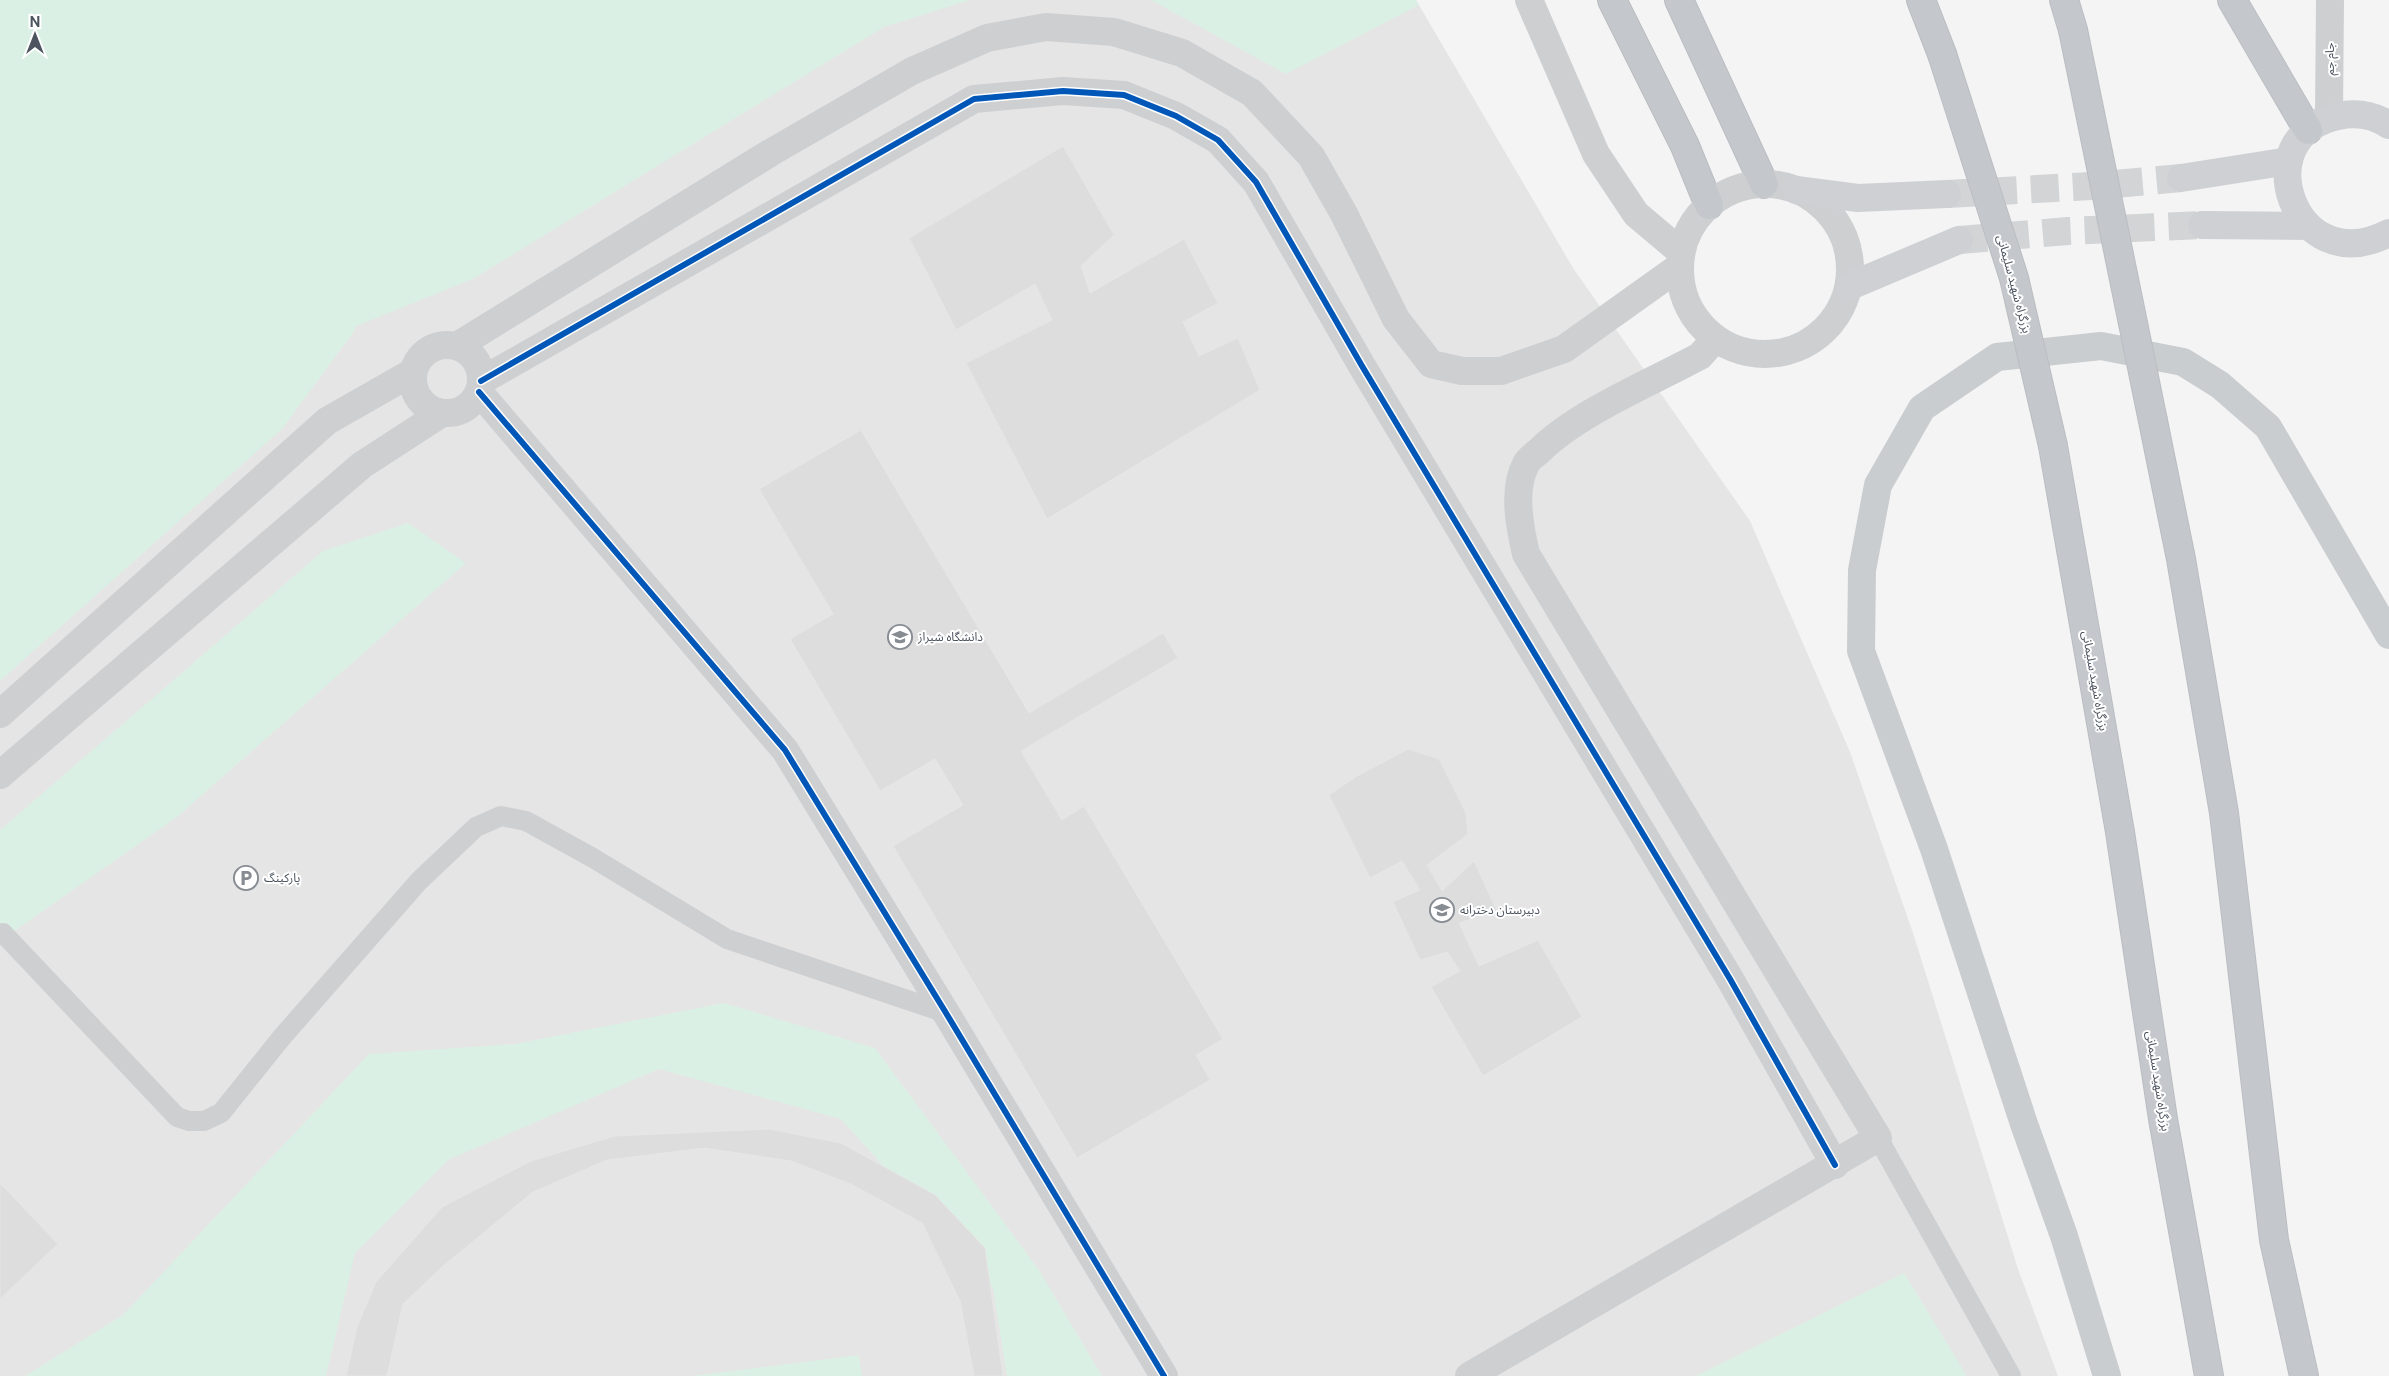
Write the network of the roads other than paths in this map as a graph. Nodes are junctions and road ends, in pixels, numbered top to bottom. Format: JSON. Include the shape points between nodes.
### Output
{"nodes":[{"id":1,"x":1529,"y":0,"type":"edge"},
{"id":2,"x":1612,"y":0,"type":"edge"},
{"id":3,"x":1679,"y":0,"type":"edge"},
{"id":4,"x":1921,"y":0,"type":"edge"},
{"id":5,"x":2064,"y":0,"type":"edge"},
{"id":6,"x":2232,"y":0,"type":"edge"},
{"id":7,"x":2330,"y":0,"type":"edge"},
{"id":8,"x":2319,"y":124,"type":"junction"},
{"id":9,"x":2389,"y":125,"type":"edge"},
{"id":10,"x":2289,"y":160,"type":"junction"},
{"id":11,"x":2181,"y":178,"type":"tunnel mouth"},
{"id":12,"x":1764,"y":184,"type":"junction"},
{"id":13,"x":1796,"y":190,"type":"junction"},
{"id":14,"x":1947,"y":194,"type":"tunnel mouth"},
{"id":15,"x":1709,"y":205,"type":"junction"},
{"id":16,"x":2202,"y":225,"type":"tunnel mouth"},
{"id":17,"x":2307,"y":226,"type":"junction"},
{"id":18,"x":2389,"y":233,"type":"edge"},
{"id":19,"x":1960,"y":240,"type":"tunnel mouth"},
{"id":20,"x":1680,"y":260,"type":"junction"},
{"id":21,"x":1850,"y":286,"type":"junction"},
{"id":22,"x":1715,"y":339,"type":"junction"},
{"id":23,"x":457,"y":346,"type":"junction"},
{"id":24,"x":413,"y":372,"type":"junction"},
{"id":25,"x":480,"y":387,"type":"junction"},
{"id":26,"x":442,"y":413,"type":"junction"},
{"id":27,"x":2389,"y":635,"type":"edge"},
{"id":28,"x":0,"y":714,"type":"edge"},
{"id":29,"x":0,"y":775,"type":"edge"},
{"id":30,"x":3,"y":933,"type":"dead end"},
{"id":31,"x":946,"y":1013,"type":"junction"},
{"id":32,"x":1878,"y":1138,"type":"junction"},
{"id":33,"x":1835,"y":1165,"type":"junction"},
{"id":34,"x":1164,"y":1376,"type":"edge"},
{"id":35,"x":1469,"y":1376,"type":"edge"},
{"id":36,"x":2011,"y":1376,"type":"edge"},
{"id":37,"x":2107,"y":1376,"type":"edge"},
{"id":38,"x":2209,"y":1376,"type":"edge"},
{"id":39,"x":2304,"y":1376,"type":"edge"}],
"edges":[{"from":1,"to":20,"type":"street","via":[[1596,154],[1636,214]]},
{"from":2,"to":15,"type":"highway","via":[[1685,146]]},
{"from":3,"to":12,"type":"highway"},
{"from":4,"to":38,"type":"highway","name":"بزرگراه شهید سلیمانی","bridge":true,"via":[[1942,54],[2014,278],[2053,446],[2120,832],[2163,1119]]},
{"from":5,"to":39,"type":"highway","bridge":true,"via":[[2181,559],[2224,813],[2274,1240]]},
{"from":6,"to":8,"type":"highway"},
{"from":7,"to":8,"type":"street","name":"جام جم"},
{"from":8,"to":9,"type":"main road","via":[[2346,114],[2363,114]]},
{"from":8,"to":10,"type":"main road","via":[[2297,144]]},
{"from":10,"to":11,"type":"main road"},
{"from":10,"to":17,"type":"main road","via":[[2291,202]]},
{"from":12,"to":13,"type":"street"},
{"from":12,"to":15,"type":"street","via":[[1725,194]]},
{"from":13,"to":14,"type":"main road","via":[[1858,198]]},
{"from":13,"to":21,"type":"street","via":[[1817,202],[1834,218],[1846,239],[1851,262]]},
{"from":15,"to":20,"type":"street","via":[[1687,234]]},
{"from":16,"to":17,"type":"main road"},
{"from":17,"to":18,"type":"main road","via":[[2332,241],[2347,244],[2376,240]]},
{"from":19,"to":21,"type":"main road"},
{"from":20,"to":22,"type":"street","via":[[1682,288],[1688,308],[1699,325]]},
{"from":20,"to":23,"type":"street","via":[[1564,349],[1500,370],[1462,370],[1431,364],[1396,319],[1311,156],[1252,93],[1182,53],[1114,32],[1046,27],[987,38],[912,71]]},
{"from":21,"to":22,"type":"street","via":[[1841,310],[1827,329],[1808,344],[1785,353],[1761,355],[1736,350]]},
{"from":22,"to":32,"type":"street","via":[[1700,356],[1577,421],[1547,443],[1526,464],[1518,494],[1518,521],[1526,554]]},
{"from":23,"to":24,"type":"street","via":[[440,346],[424,353]]},
{"from":23,"to":25,"type":"street","via":[[475,359],[480,370]]},
{"from":24,"to":26,"type":"street","via":[[416,394],[422,403]]},
{"from":24,"to":28,"type":"street","via":[[327,421]]},
{"from":25,"to":26,"type":"street","via":[[464,409]]},
{"from":25,"to":31,"type":"street","via":[[785,750]]},
{"from":25,"to":33,"type":"street","via":[[974,99],[1063,91],[1124,95],[1176,116],[1218,140],[1256,182],[1362,366],[1730,979]]},
{"from":26,"to":29,"type":"street","via":[[362,465]]},
{"from":27,"to":37,"type":"main road","via":[[2268,427],[2220,385],[2183,362],[2101,346],[1996,357],[1922,408],[1878,485],[1862,570],[1861,651],[1934,848],[2064,1236]]},
{"from":30,"to":31,"type":"lane","via":[[177,1116],[189,1122],[204,1121],[221,1113],[282,1037],[419,881],[476,827],[501,816],[526,821],[727,939]]},
{"from":31,"to":34,"type":"street"},
{"from":32,"to":33,"type":"street"},
{"from":32,"to":36,"type":"lane"},
{"from":33,"to":35,"type":"street"}]}
